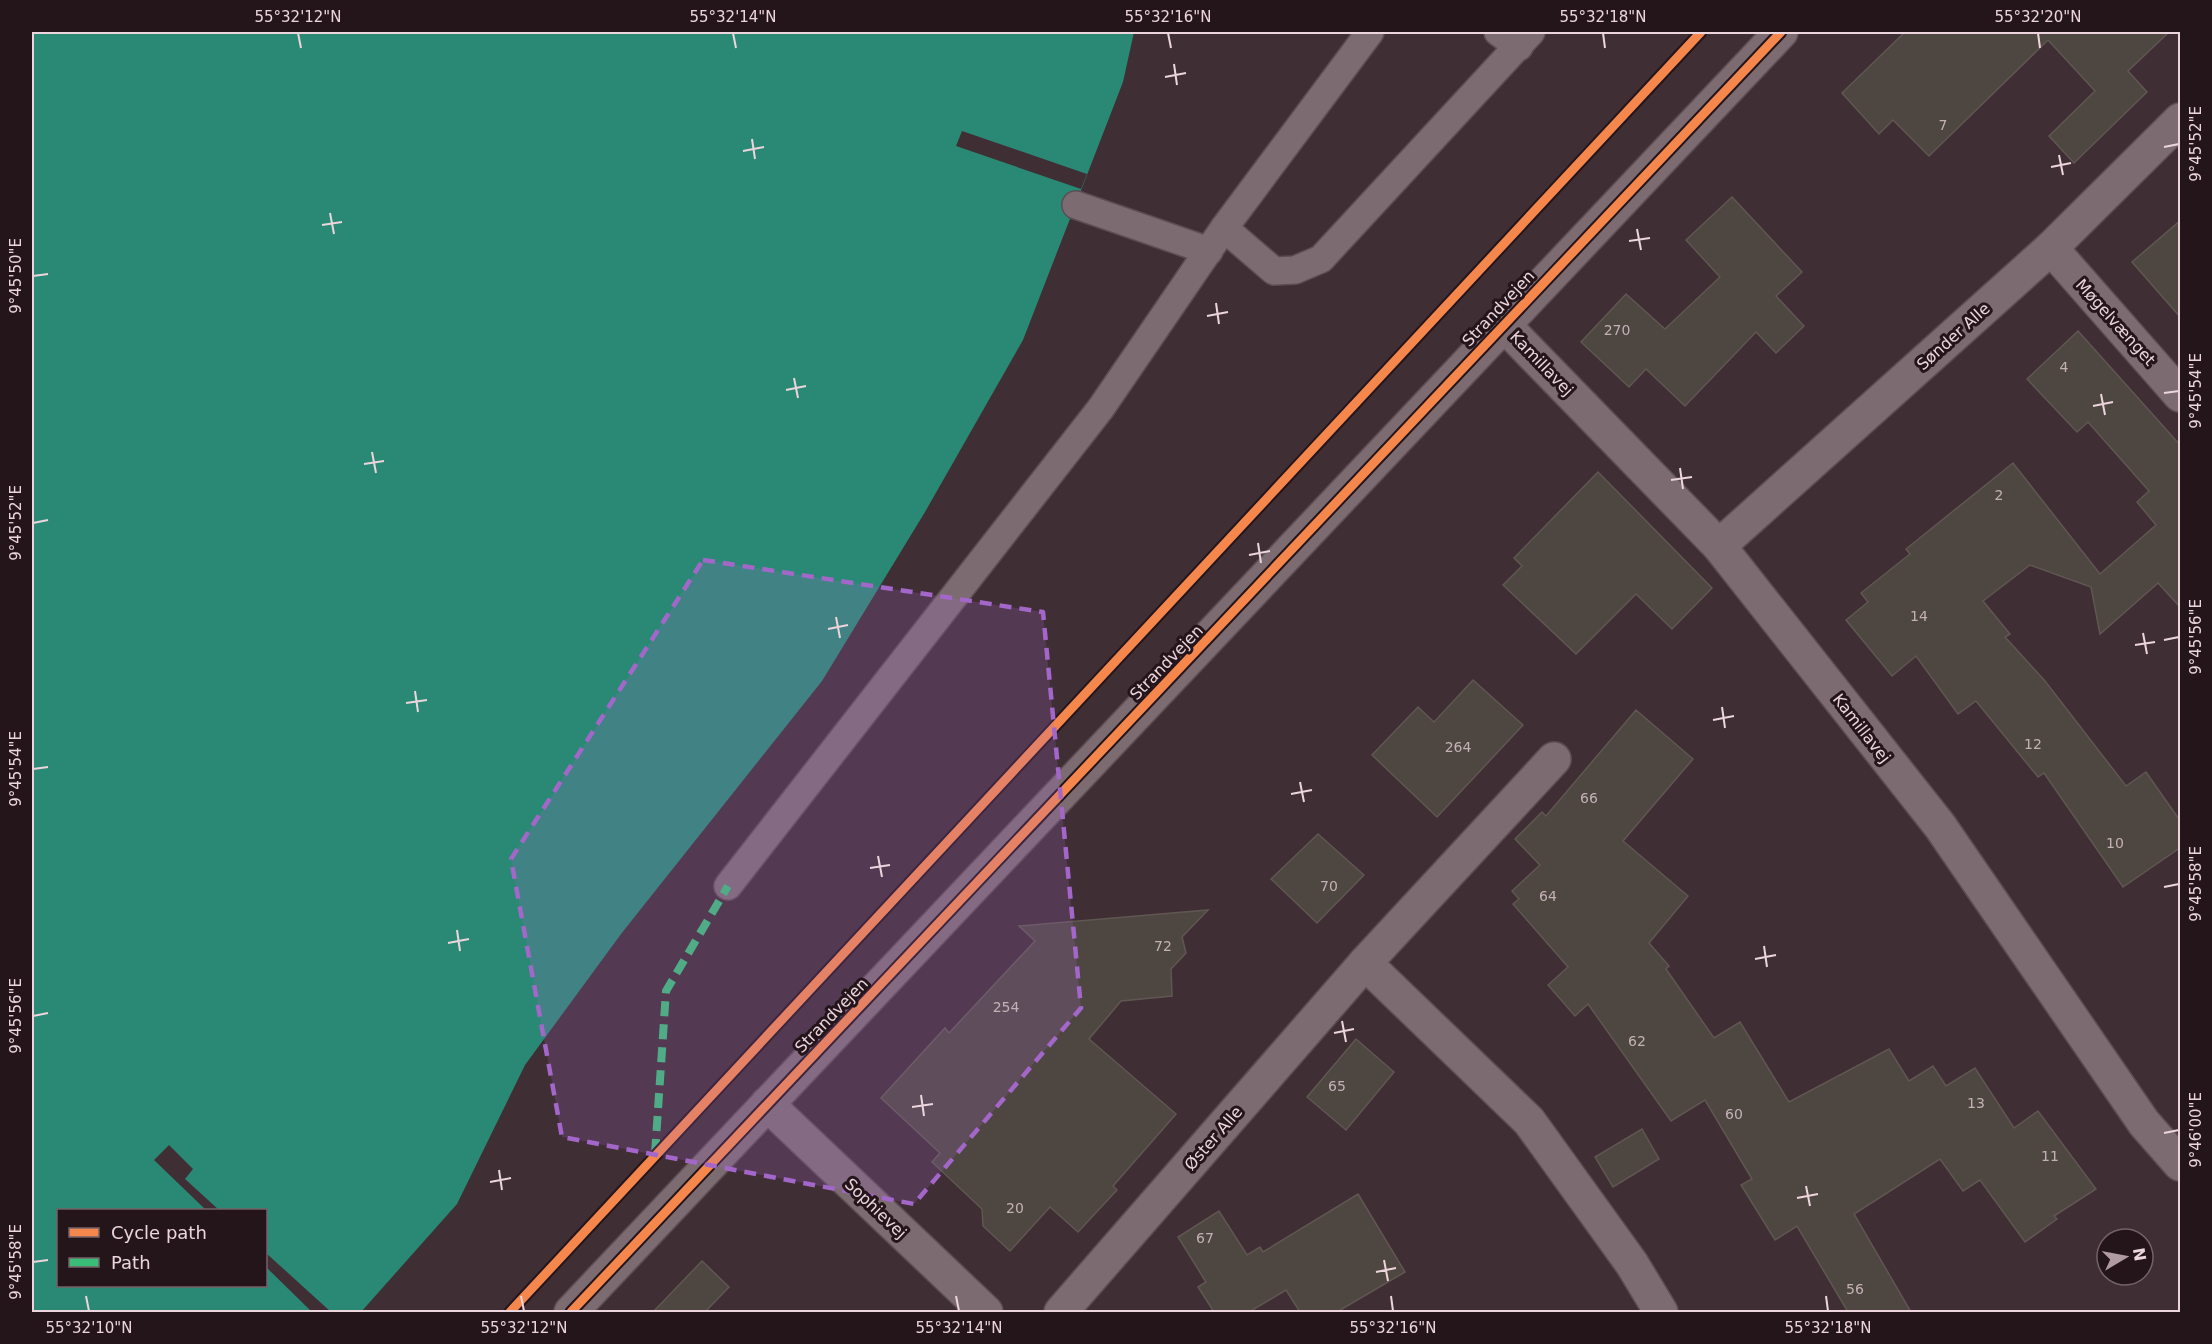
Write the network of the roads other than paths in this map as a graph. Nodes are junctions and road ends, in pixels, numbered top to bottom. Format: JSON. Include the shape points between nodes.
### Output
{"nodes":[{"id":1,"x":1370,"y":32,"type":"edge"},
{"id":2,"x":1781,"y":32,"type":"edge"},
{"id":3,"x":1516,"y":36,"type":"edge"},
{"id":4,"x":2181,"y":120,"type":"edge"},
{"id":5,"x":1076,"y":205,"type":"dead end"},
{"id":6,"x":1224,"y":228,"type":"junction"},
{"id":7,"x":2050,"y":248,"type":"junction"},
{"id":8,"x":1209,"y":251,"type":"junction"},
{"id":9,"x":1503,"y":324,"type":"junction"},
{"id":10,"x":2181,"y":395,"type":"edge"},
{"id":11,"x":1719,"y":546,"type":"junction"},
{"id":12,"x":1554,"y":759,"type":"dead end"},
{"id":13,"x":728,"y":886,"type":"dead end"},
{"id":14,"x":1365,"y":963,"type":"junction"},
{"id":15,"x":767,"y":1104,"type":"junction"},
{"id":16,"x":2181,"y":1164,"type":"edge"},
{"id":17,"x":572,"y":1312,"type":"edge"},
{"id":18,"x":986,"y":1312,"type":"edge"},
{"id":19,"x":1062,"y":1312,"type":"edge"},
{"id":20,"x":1662,"y":1312,"type":"edge"}],
"edges":[{"from":1,"to":6,"type":"lane"},
{"from":2,"to":9,"type":"street","name":"Strandvejen"},
{"from":3,"to":6,"type":"lane","via":[[1322,259],[1294,270],[1274,271]]},
{"from":4,"to":7,"type":"street","name":"Sønder Alle"},
{"from":5,"to":8,"type":"lane"},
{"from":6,"to":8,"type":"lane"},
{"from":7,"to":10,"type":"street","name":"Møgelvænget"},
{"from":7,"to":11,"type":"street","name":"Sønder Alle"},
{"from":8,"to":13,"type":"lane","via":[[1101,408]]},
{"from":9,"to":11,"type":"street","name":"Kamillavej"},
{"from":9,"to":15,"type":"street","name":"Strandvejen"},
{"from":11,"to":16,"type":"street","name":"Kamillavej","via":[[1940,826],[2144,1123]]},
{"from":12,"to":14,"type":"street","name":"Øster Alle"},
{"from":14,"to":19,"type":"street","name":"Øster Alle"},
{"from":14,"to":20,"type":"street","via":[[1529,1121]]},
{"from":15,"to":17,"type":"street","name":"Strandvejen"},
{"from":15,"to":18,"type":"street","name":"Sophievej"}]}
